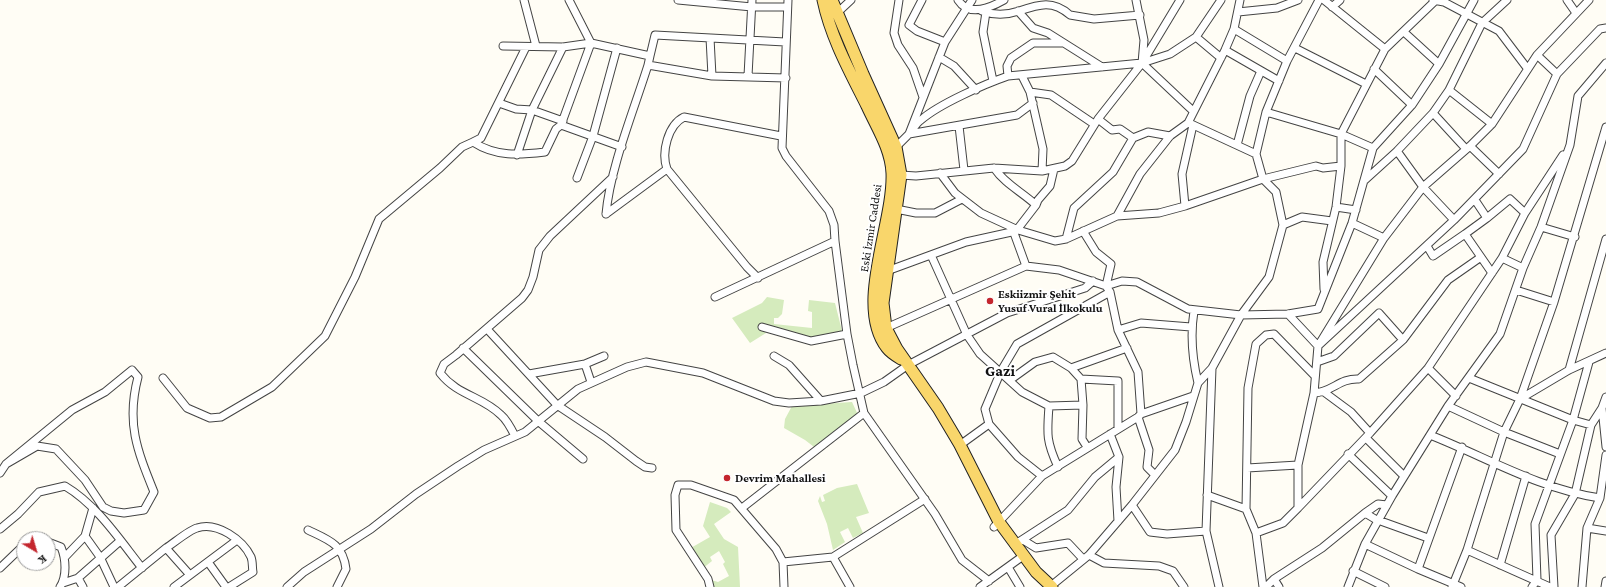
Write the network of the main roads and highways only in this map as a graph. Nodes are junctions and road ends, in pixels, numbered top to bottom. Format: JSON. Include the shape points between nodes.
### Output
{"nodes":[{"id":1,"x":823,"y":0,"type":"edge"},
{"id":2,"x":832,"y":0,"type":"edge"},
{"id":3,"x":832,"y":17,"type":"junction"},
{"id":4,"x":908,"y":364,"type":"junction"},
{"id":5,"x":996,"y":525,"type":"junction"},
{"id":6,"x":1016,"y":561,"type":"junction"},
{"id":7,"x":1048,"y":587,"type":"edge"}],
"edges":[{"from":1,"to":3,"type":"main road","name":"Eski İzmir Caddesi"},
{"from":2,"to":3,"type":"main road","name":"Eski İzmir Caddesi"},
{"from":3,"to":4,"type":"main road","name":"Eski İzmir Caddesi","via":[[896,147],[901,175],[883,302],[886,328]]},
{"from":3,"to":4,"type":"main road","name":"Eski İzmir Caddesi","via":[[838,47],[884,141],[890,159],[891,195],[876,279],[874,316],[878,333],[887,349]]},
{"from":4,"to":5,"type":"main road","name":"Eski İzmir Caddesi","via":[[960,445]]},
{"from":5,"to":6,"type":"main road"},
{"from":5,"to":6,"type":"main road","name":"Eski İzmir Caddesi","via":[[1019,542]]},
{"from":6,"to":7,"type":"main road","name":"Eski İzmir Caddesi","via":[[1036,572]]}]}
